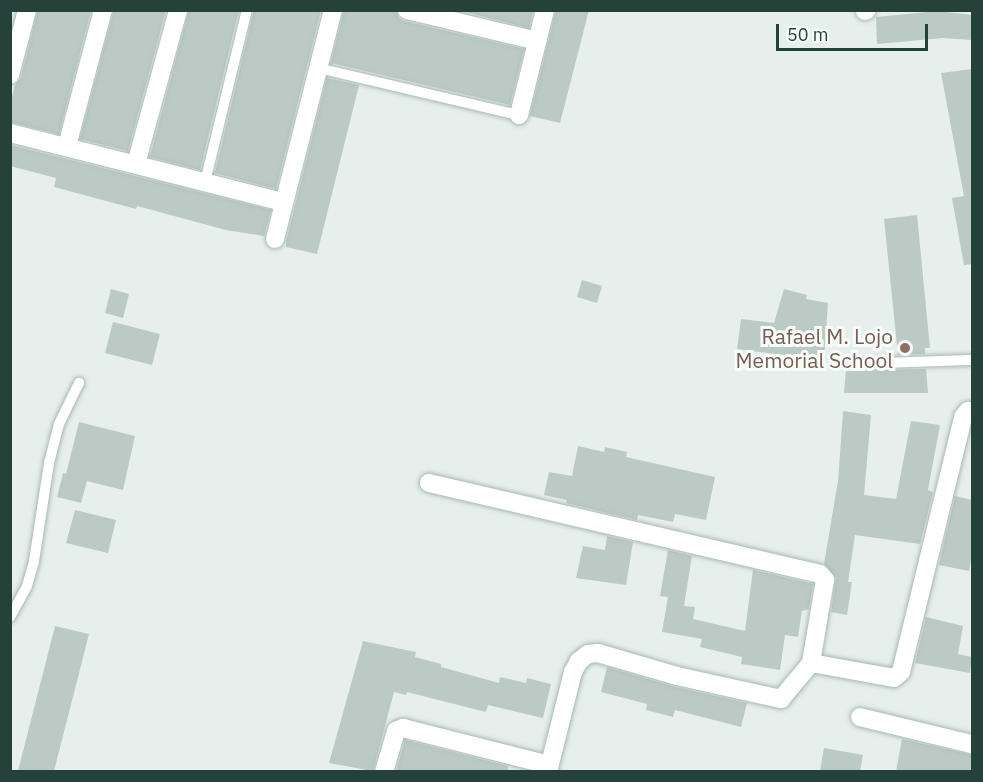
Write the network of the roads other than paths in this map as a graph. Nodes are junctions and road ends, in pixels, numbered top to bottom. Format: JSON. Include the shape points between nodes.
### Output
{"nodes":[{"id":1,"x":27,"y":10,"type":"edge"},
{"id":2,"x":103,"y":10,"type":"edge"},
{"id":3,"x":178,"y":10,"type":"edge"},
{"id":4,"x":247,"y":10,"type":"edge"},
{"id":5,"x":333,"y":10,"type":"edge"},
{"id":6,"x":407,"y":10,"type":"edge"},
{"id":7,"x":545,"y":10,"type":"edge"},
{"id":8,"x":537,"y":40,"type":"junction"},
{"id":9,"x":318,"y":68,"type":"junction"},
{"id":10,"x":10,"y":75,"type":"edge"},
{"id":11,"x":519,"y":115,"type":"joint"},
{"id":12,"x":10,"y":133,"type":"edge"},
{"id":13,"x":67,"y":146,"type":"junction"},
{"id":14,"x":136,"y":164,"type":"junction"},
{"id":15,"x":205,"y":182,"type":"junction"},
{"id":16,"x":283,"y":202,"type":"junction"},
{"id":17,"x":275,"y":239,"type":"dead end"},
{"id":18,"x":972,"y":360,"type":"edge"},
{"id":19,"x":880,"y":363,"type":"dead end"},
{"id":20,"x":80,"y":383,"type":"dead end"},
{"id":21,"x":972,"y":411,"type":"edge"},
{"id":22,"x":429,"y":483,"type":"dead end"},
{"id":23,"x":10,"y":616,"type":"edge"},
{"id":24,"x":811,"y":663,"type":"junction"},
{"id":25,"x":860,"y":717,"type":"dead end"},
{"id":26,"x":972,"y":744,"type":"edge"},
{"id":27,"x":549,"y":768,"type":"edge"},
{"id":28,"x":384,"y":771,"type":"edge"}],
"edges":[{"from":1,"to":10,"type":"street"},
{"from":2,"to":13,"type":"street"},
{"from":3,"to":14,"type":"street"},
{"from":4,"to":15,"type":"lane"},
{"from":5,"to":9,"type":"street"},
{"from":6,"to":8,"type":"street"},
{"from":7,"to":8,"type":"street"},
{"from":8,"to":11,"type":"street"},
{"from":9,"to":11,"type":"lane"},
{"from":9,"to":16,"type":"street"},
{"from":12,"to":13,"type":"street"},
{"from":13,"to":14,"type":"street"},
{"from":14,"to":15,"type":"street"},
{"from":15,"to":16,"type":"street"},
{"from":16,"to":17,"type":"street"},
{"from":18,"to":19,"type":"lane"},
{"from":20,"to":23,"type":"lane","via":[[59,424],[34,561],[27,586]]},
{"from":21,"to":24,"type":"street","via":[[963,417],[901,672],[889,678]]},
{"from":22,"to":24,"type":"street","via":[[820,574],[825,580]]},
{"from":24,"to":27,"type":"street","via":[[781,699],[677,676],[598,653],[588,654],[573,672]]},
{"from":25,"to":26,"type":"street"},
{"from":27,"to":28,"type":"street","via":[[403,728],[396,731]]}]}
